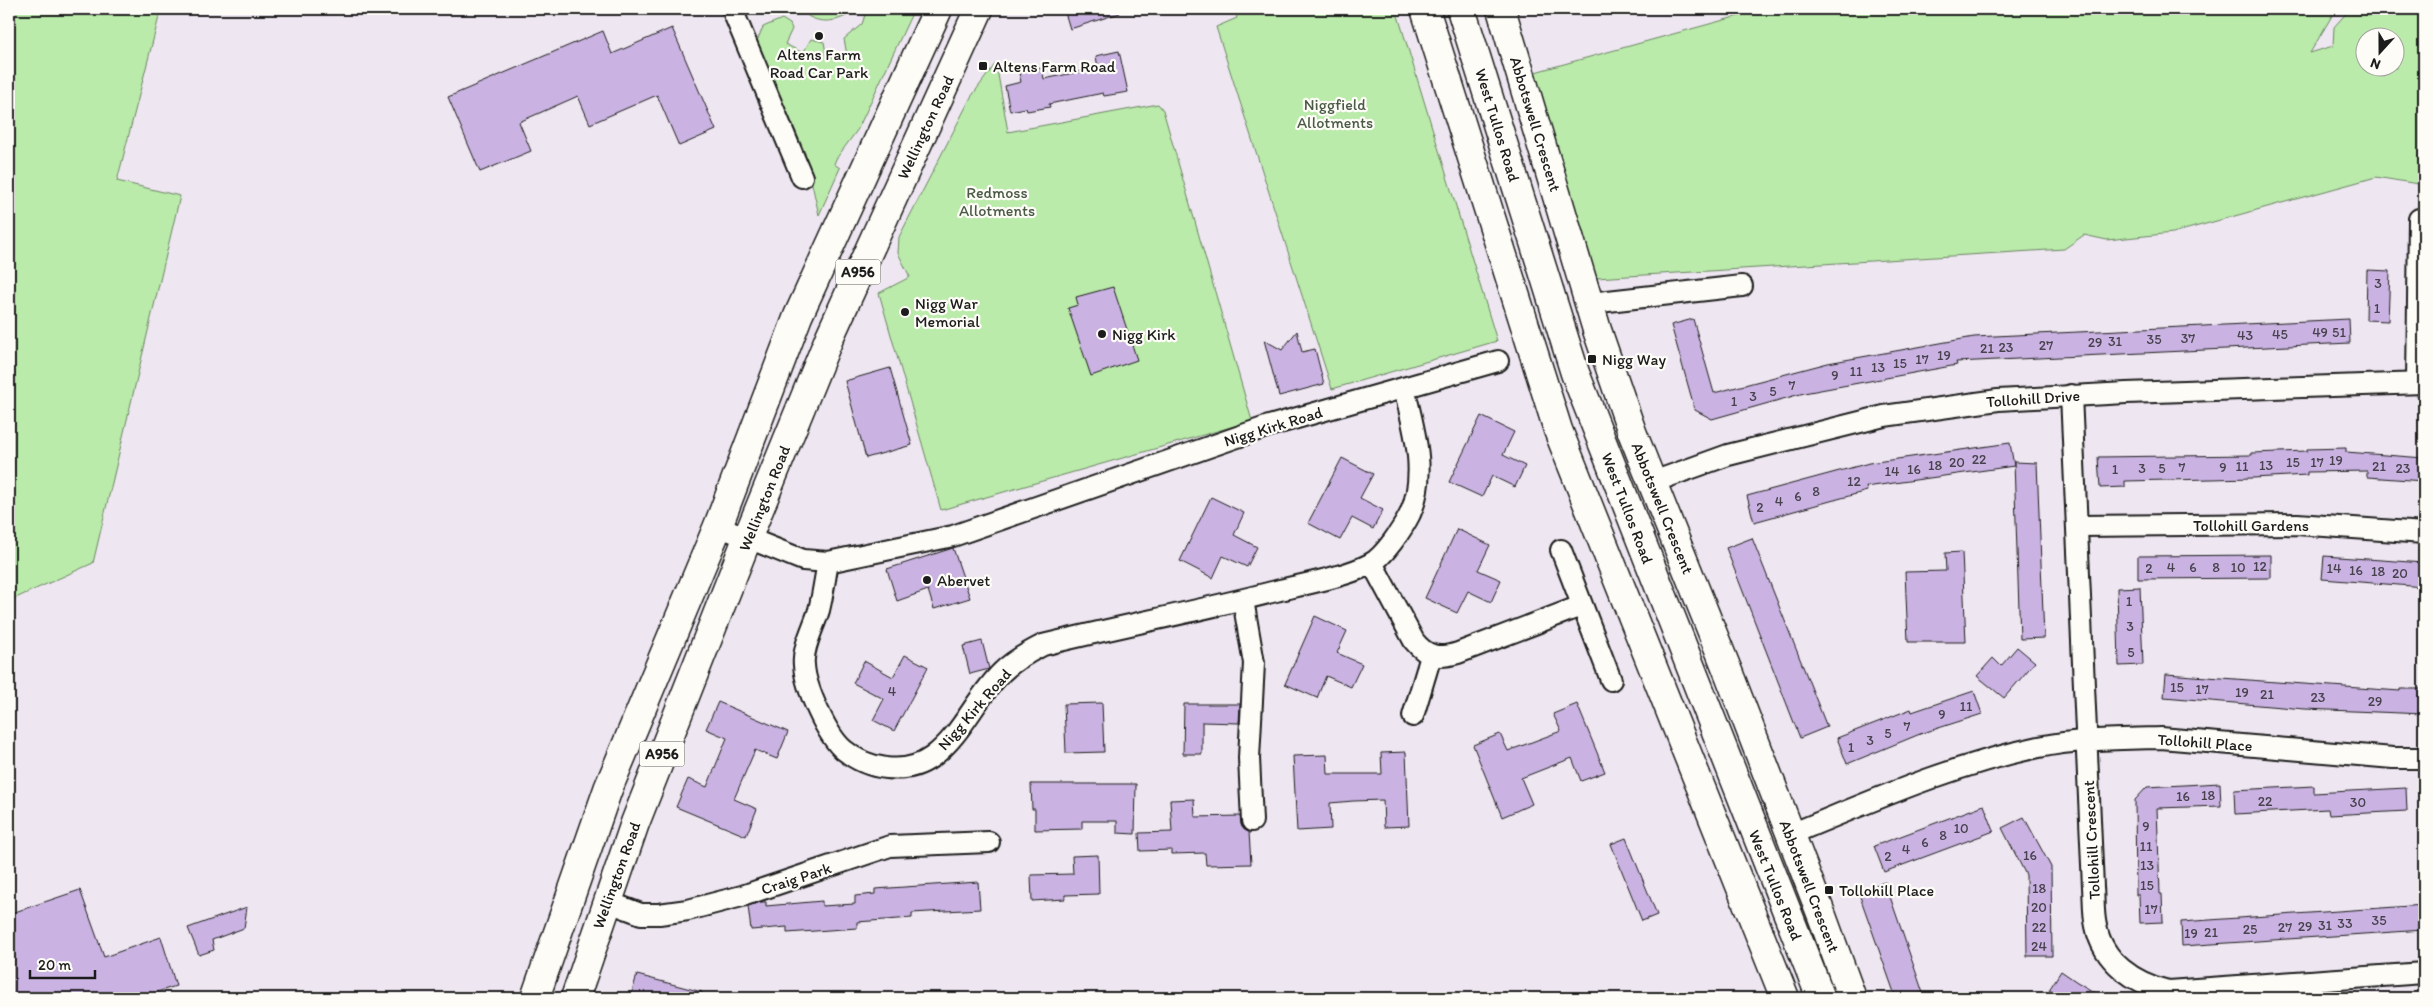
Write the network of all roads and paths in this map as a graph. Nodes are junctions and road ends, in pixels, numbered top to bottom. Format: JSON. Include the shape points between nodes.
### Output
{"nodes":[{"id":1,"x":732,"y":9,"type":"edge"},
{"id":2,"x":938,"y":9,"type":"edge"},
{"id":3,"x":979,"y":9,"type":"edge"},
{"id":4,"x":1425,"y":9,"type":"edge"},
{"id":5,"x":1461,"y":9,"type":"edge"},
{"id":6,"x":1501,"y":9,"type":"edge"},
{"id":7,"x":802,"y":177,"type":"dead end"},
{"id":8,"x":2419,"y":220,"type":"dead end"},
{"id":9,"x":1742,"y":286,"type":"dead end"},
{"id":10,"x":1590,"y":302,"type":"junction"},
{"id":11,"x":1498,"y":361,"type":"dead end"},
{"id":12,"x":2421,"y":382,"type":"edge"},
{"id":13,"x":1404,"y":388,"type":"junction"},
{"id":14,"x":2072,"y":395,"type":"junction"},
{"id":15,"x":1653,"y":482,"type":"junction"},
{"id":16,"x":718,"y":526,"type":"junction"},
{"id":17,"x":2078,"y":526,"type":"junction"},
{"id":18,"x":2424,"y":533,"type":"edge"},
{"id":19,"x":747,"y":539,"type":"junction"},
{"id":20,"x":1561,"y":550,"type":"dead end"},
{"id":21,"x":828,"y":562,"type":"junction"},
{"id":22,"x":1372,"y":563,"type":"junction"},
{"id":23,"x":1243,"y":600,"type":"junction"},
{"id":24,"x":1581,"y":606,"type":"junction"},
{"id":25,"x":1431,"y":656,"type":"junction"},
{"id":26,"x":1611,"y":680,"type":"dead end"},
{"id":27,"x":1413,"y":716,"type":"dead end"},
{"id":28,"x":2086,"y":742,"type":"junction"},
{"id":29,"x":2424,"y":758,"type":"edge"},
{"id":30,"x":1252,"y":821,"type":"dead end"},
{"id":31,"x":1791,"y":834,"type":"junction"},
{"id":32,"x":989,"y":842,"type":"dead end"},
{"id":33,"x":606,"y":901,"type":"junction"},
{"id":34,"x":2424,"y":973,"type":"edge"},
{"id":35,"x":535,"y":998,"type":"edge"},
{"id":36,"x":574,"y":998,"type":"edge"},
{"id":37,"x":1785,"y":998,"type":"edge"},
{"id":38,"x":1821,"y":998,"type":"edge"},
{"id":39,"x":1852,"y":998,"type":"edge"}],
"edges":[{"from":1,"to":7,"type":"street"},
{"from":2,"to":16,"type":"main road","name":"Wellington Road","number":"A956","via":[[802,307]]},
{"from":3,"to":19,"type":"main road","name":"Wellington Road","number":"A956","via":[[830,336]]},
{"from":4,"to":37,"type":"main road","name":"West Tullos Road","via":[[1558,430]]},
{"from":5,"to":38,"type":"main road","name":"West Tullos Road","via":[[1575,372]]},
{"from":6,"to":10,"type":"main road","name":"Abbotswell Crescent"},
{"from":8,"to":12,"type":"street"},
{"from":9,"to":10,"type":"street"},
{"from":10,"to":15,"type":"main road","name":"Abbotswell Crescent","via":[[1632,432]]},
{"from":11,"to":13,"type":"street","name":"Nigg Kirk Road"},
{"from":12,"to":14,"type":"street","name":"Tollohill Drive"},
{"from":13,"to":21,"type":"street","name":"Nigg Kirk Road","via":[[1269,426],[953,536]]},
{"from":13,"to":22,"type":"street","name":"Nigg Kirk Road","via":[[1418,449],[1416,494],[1410,514],[1398,535]]},
{"from":14,"to":15,"type":"street","name":"Tollohill Drive","via":[[1998,400],[1884,416],[1728,455]]},
{"from":14,"to":17,"type":"street","name":"Tollohill Crescent"},
{"from":15,"to":31,"type":"main road","name":"Abbotswell Crescent"},
{"from":16,"to":19,"type":"street","name":"Nigg Kirk Road"},
{"from":16,"to":35,"type":"main road","name":"Wellington Road","number":"A956","via":[[608,789]]},
{"from":17,"to":18,"type":"street","name":"Tollohill Gardens","via":[[2296,524]]},
{"from":17,"to":28,"type":"street","name":"Tollohill Crescent"},
{"from":19,"to":21,"type":"street","name":"Nigg Kirk Road","via":[[803,560]]},
{"from":19,"to":33,"type":"main road","name":"Wellington Road","number":"A956"},
{"from":20,"to":24,"type":"street"},
{"from":21,"to":23,"type":"street","name":"Nigg Kirk Road","via":[[819,609],[804,656],[808,688],[817,710],[842,749],[858,760],[881,768],[913,766],[931,757],[948,742],[1001,672],[1044,645]]},
{"from":22,"to":23,"type":"street","name":"Nigg Kirk Road"},
{"from":22,"to":25,"type":"street","via":[[1414,641]]},
{"from":23,"to":30,"type":"street","via":[[1254,663],[1250,758]]},
{"from":24,"to":25,"type":"street","via":[[1458,653]]},
{"from":24,"to":26,"type":"street"},
{"from":25,"to":27,"type":"street"},
{"from":28,"to":29,"type":"street","name":"Tollohill Place","via":[[2161,738]]},
{"from":28,"to":31,"type":"street","name":"Tollohill Place","via":[[2040,747],[1952,770]]},
{"from":28,"to":34,"type":"street","name":"Tollohill Crescent","via":[[2096,926],[2106,953],[2118,967],[2151,987],[2168,991]]},
{"from":31,"to":39,"type":"main road","name":"Abbotswell Crescent"},
{"from":32,"to":33,"type":"street","name":"Craig Park","via":[[890,846],[742,896],[688,910],[641,914]]},
{"from":33,"to":36,"type":"main road","name":"Wellington Road","number":"A956"}]}
